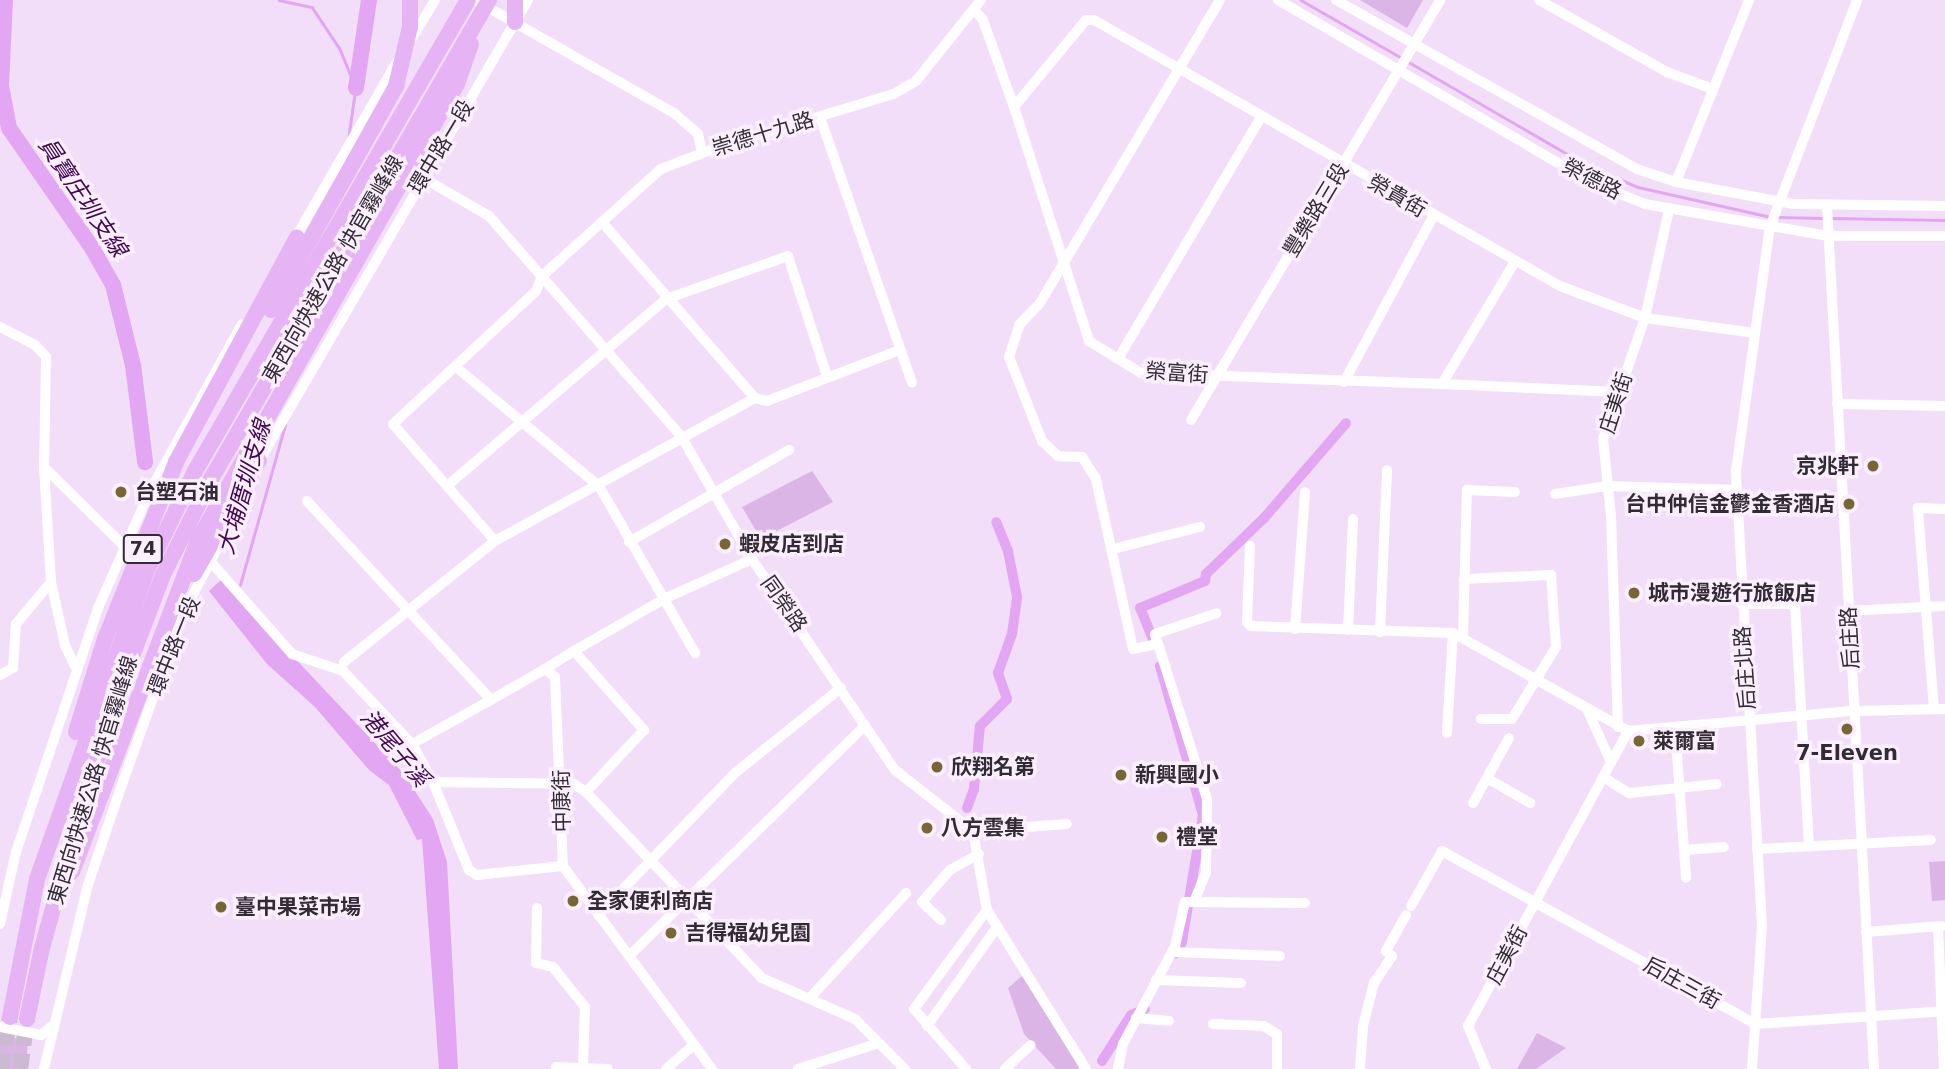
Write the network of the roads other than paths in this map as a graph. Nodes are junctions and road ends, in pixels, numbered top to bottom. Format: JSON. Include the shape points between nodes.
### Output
{"nodes":[{"id":1,"x":410,"y":0,"type":"edge"},
{"id":2,"x":435,"y":0,"type":"edge"},
{"id":3,"x":468,"y":0,"type":"edge"},
{"id":4,"x":477,"y":0,"type":"edge"},
{"id":5,"x":489,"y":0,"type":"edge"},
{"id":6,"x":515,"y":0,"type":"edge"},
{"id":7,"x":528,"y":0,"type":"edge"},
{"id":8,"x":1220,"y":0,"type":"edge"},
{"id":9,"x":1278,"y":0,"type":"edge"},
{"id":10,"x":1336,"y":0,"type":"edge"},
{"id":11,"x":1440,"y":0,"type":"edge"},
{"id":12,"x":1539,"y":0,"type":"edge"},
{"id":13,"x":1749,"y":0,"type":"edge"},
{"id":14,"x":1857,"y":0,"type":"edge"},
{"id":15,"x":978,"y":5,"type":"edge"},
{"id":16,"x":515,"y":22,"type":"junction"},
{"id":17,"x":1415,"y":45,"type":"junction"},
{"id":18,"x":1178,"y":70,"type":"junction"},
{"id":19,"x":1400,"y":70,"type":"junction"},
{"id":20,"x":1713,"y":89,"type":"junction"},
{"id":21,"x":1014,"y":107,"type":"junction"},
{"id":22,"x":820,"y":117,"type":"junction"},
{"id":23,"x":1261,"y":117,"type":"junction"},
{"id":24,"x":702,"y":153,"type":"junction"},
{"id":25,"x":1343,"y":164,"type":"junction"},
{"id":26,"x":423,"y":178,"type":"junction"},
{"id":27,"x":1676,"y":182,"type":"junction"},
{"id":28,"x":1779,"y":200,"type":"junction"},
{"id":29,"x":1826,"y":206,"type":"junction"},
{"id":30,"x":1945,"y":206,"type":"edge"},
{"id":31,"x":1669,"y":210,"type":"junction"},
{"id":32,"x":1433,"y":217,"type":"junction"},
{"id":33,"x":602,"y":222,"type":"junction"},
{"id":34,"x":1770,"y":227,"type":"junction"},
{"id":35,"x":1828,"y":236,"type":"junction"},
{"id":36,"x":1945,"y":236,"type":"edge"},
{"id":37,"x":297,"y":237,"type":"junction"},
{"id":38,"x":1065,"y":261,"type":"junction"},
{"id":39,"x":1514,"y":262,"type":"junction"},
{"id":40,"x":542,"y":276,"type":"junction"},
{"id":41,"x":666,"y":299,"type":"junction"},
{"id":42,"x":1646,"y":318,"type":"junction"},
{"id":43,"x":0,"y":327,"type":"edge"},
{"id":44,"x":1755,"y":333,"type":"junction"},
{"id":45,"x":900,"y":350,"type":"junction"},
{"id":46,"x":607,"y":352,"type":"junction"},
{"id":47,"x":1118,"y":359,"type":"junction"},
{"id":48,"x":456,"y":367,"type":"junction"},
{"id":49,"x":827,"y":376,"type":"junction"},
{"id":50,"x":1217,"y":376,"type":"junction"},
{"id":51,"x":1344,"y":382,"type":"junction"},
{"id":52,"x":912,"y":383,"type":"dead end"},
{"id":53,"x":1442,"y":384,"type":"junction"},
{"id":54,"x":1619,"y":392,"type":"junction"},
{"id":55,"x":755,"y":398,"type":"junction"},
{"id":56,"x":1837,"y":404,"type":"junction"},
{"id":57,"x":1945,"y":407,"type":"edge"},
{"id":58,"x":1191,"y":420,"type":"dead end"},
{"id":59,"x":523,"y":423,"type":"junction"},
{"id":60,"x":681,"y":436,"type":"junction"},
{"id":61,"x":789,"y":450,"type":"dead end"},
{"id":62,"x":259,"y":460,"type":"junction"},
{"id":63,"x":44,"y":467,"type":"junction"},
{"id":64,"x":1387,"y":470,"type":"dead end"},
{"id":65,"x":447,"y":486,"type":"junction"},
{"id":66,"x":599,"y":486,"type":"junction"},
{"id":67,"x":1608,"y":486,"type":"junction"},
{"id":68,"x":1736,"y":490,"type":"junction"},
{"id":69,"x":716,"y":492,"type":"junction"},
{"id":70,"x":1305,"y":492,"type":"dead end"},
{"id":71,"x":1515,"y":492,"type":"dead end"},
{"id":72,"x":1555,"y":494,"type":"dead end"},
{"id":73,"x":307,"y":501,"type":"dead end"},
{"id":74,"x":1945,"y":509,"type":"edge"},
{"id":75,"x":1353,"y":519,"type":"dead end"},
{"id":76,"x":152,"y":527,"type":"junction"},
{"id":77,"x":1200,"y":527,"type":"dead end"},
{"id":78,"x":495,"y":541,"type":"junction"},
{"id":79,"x":629,"y":542,"type":"junction"},
{"id":80,"x":124,"y":546,"type":"junction"},
{"id":81,"x":1250,"y":546,"type":"dead end"},
{"id":82,"x":1113,"y":549,"type":"junction"},
{"id":83,"x":752,"y":559,"type":"junction"},
{"id":84,"x":211,"y":562,"type":"junction"},
{"id":85,"x":1464,"y":579,"type":"junction"},
{"id":86,"x":51,"y":582,"type":"junction"},
{"id":87,"x":664,"y":599,"type":"junction"},
{"id":88,"x":1741,"y":604,"type":"junction"},
{"id":89,"x":1945,"y":606,"type":"edge"},
{"id":90,"x":1925,"y":607,"type":"junction"},
{"id":91,"x":1848,"y":611,"type":"junction"},
{"id":92,"x":411,"y":612,"type":"junction"},
{"id":93,"x":1217,"y":613,"type":"dead end"},
{"id":94,"x":1295,"y":629,"type":"junction"},
{"id":95,"x":1348,"y":630,"type":"junction"},
{"id":96,"x":1380,"y":632,"type":"junction"},
{"id":97,"x":1458,"y":635,"type":"junction"},
{"id":98,"x":1158,"y":644,"type":"junction"},
{"id":99,"x":155,"y":647,"type":"junction"},
{"id":100,"x":574,"y":652,"type":"junction"},
{"id":101,"x":695,"y":653,"type":"dead end"},
{"id":102,"x":344,"y":662,"type":"dead end"},
{"id":103,"x":75,"y":666,"type":"junction"},
{"id":104,"x":545,"y":669,"type":"junction"},
{"id":105,"x":0,"y":675,"type":"edge"},
{"id":106,"x":1536,"y":680,"type":"junction"},
{"id":107,"x":841,"y":688,"type":"junction"},
{"id":108,"x":491,"y":699,"type":"junction"},
{"id":109,"x":1587,"y":709,"type":"junction"},
{"id":110,"x":1939,"y":709,"type":"edge"},
{"id":111,"x":1854,"y":711,"type":"junction"},
{"id":112,"x":1803,"y":716,"type":"junction"},
{"id":113,"x":1481,"y":719,"type":"dead end"},
{"id":114,"x":1749,"y":720,"type":"junction"},
{"id":115,"x":865,"y":726,"type":"junction"},
{"id":116,"x":1675,"y":727,"type":"junction"},
{"id":117,"x":1623,"y":729,"type":"junction"},
{"id":118,"x":1447,"y":733,"type":"dead end"},
{"id":119,"x":1509,"y":738,"type":"dead end"},
{"id":120,"x":412,"y":744,"type":"junction"},
{"id":121,"x":1611,"y":762,"type":"junction"},
{"id":122,"x":1603,"y":777,"type":"junction"},
{"id":123,"x":1486,"y":778,"type":"junction"},
{"id":124,"x":433,"y":782,"type":"junction"},
{"id":125,"x":562,"y":784,"type":"junction"},
{"id":126,"x":1717,"y":784,"type":"dead end"},
{"id":127,"x":1679,"y":788,"type":"junction"},
{"id":128,"x":586,"y":792,"type":"junction"},
{"id":129,"x":1473,"y":803,"type":"dead end"},
{"id":130,"x":1530,"y":803,"type":"dead end"},
{"id":131,"x":1067,"y":824,"type":"dead end"},
{"id":132,"x":973,"y":831,"type":"junction"},
{"id":133,"x":1931,"y":840,"type":"dead end"},
{"id":134,"x":1861,"y":845,"type":"junction"},
{"id":135,"x":1809,"y":846,"type":"junction"},
{"id":136,"x":1724,"y":847,"type":"dead end"},
{"id":137,"x":1757,"y":849,"type":"junction"},
{"id":138,"x":1684,"y":850,"type":"junction"},
{"id":139,"x":979,"y":853,"type":"junction"},
{"id":140,"x":653,"y":860,"type":"junction"},
{"id":141,"x":563,"y":866,"type":"junction"},
{"id":142,"x":1686,"y":878,"type":"dead end"},
{"id":143,"x":37,"y":879,"type":"junction"},
{"id":144,"x":906,"y":893,"type":"dead end"},
{"id":145,"x":685,"y":899,"type":"junction"},
{"id":146,"x":1190,"y":902,"type":"junction"},
{"id":147,"x":1535,"y":902,"type":"junction"},
{"id":148,"x":1306,"y":904,"type":"dead end"},
{"id":149,"x":537,"y":908,"type":"dead end"},
{"id":150,"x":987,"y":910,"type":"junction"},
{"id":151,"x":598,"y":915,"type":"junction"},
{"id":152,"x":941,"y":920,"type":"dead end"},
{"id":153,"x":0,"y":924,"type":"edge"},
{"id":154,"x":1941,"y":926,"type":"edge"},
{"id":155,"x":997,"y":928,"type":"junction"},
{"id":156,"x":1866,"y":932,"type":"junction"},
{"id":157,"x":42,"y":948,"type":"junction"},
{"id":158,"x":1172,"y":952,"type":"junction"},
{"id":159,"x":629,"y":956,"type":"junction"},
{"id":160,"x":1280,"y":956,"type":"dead end"},
{"id":161,"x":1156,"y":980,"type":"junction"},
{"id":162,"x":1241,"y":983,"type":"dead end"},
{"id":163,"x":809,"y":999,"type":"junction"},
{"id":164,"x":1943,"y":1011,"type":"edge"},
{"id":165,"x":1870,"y":1017,"type":"junction"},
{"id":166,"x":1136,"y":1018,"type":"junction"},
{"id":167,"x":27,"y":1019,"type":"tunnel mouth"},
{"id":168,"x":55,"y":1021,"type":"junction"},
{"id":169,"x":1170,"y":1021,"type":"dead end"},
{"id":170,"x":5,"y":1022,"type":"edge"},
{"id":171,"x":1213,"y":1024,"type":"dead end"},
{"id":172,"x":1756,"y":1024,"type":"junction"},
{"id":173,"x":927,"y":1026,"type":"junction"},
{"id":174,"x":879,"y":1043,"type":"junction"},
{"id":175,"x":694,"y":1045,"type":"junction"},
{"id":176,"x":1031,"y":1045,"type":"dead end"},
{"id":177,"x":556,"y":1067,"type":"dead end"},
{"id":178,"x":583,"y":1067,"type":"junction"},
{"id":179,"x":1484,"y":1068,"type":"edge"},
{"id":180,"x":44,"y":1069,"type":"edge"},
{"id":181,"x":608,"y":1069,"type":"edge"},
{"id":182,"x":666,"y":1069,"type":"edge"},
{"id":183,"x":712,"y":1069,"type":"edge"},
{"id":184,"x":798,"y":1069,"type":"edge"},
{"id":185,"x":905,"y":1069,"type":"edge"},
{"id":186,"x":966,"y":1069,"type":"edge"},
{"id":187,"x":1005,"y":1069,"type":"edge"},
{"id":188,"x":1086,"y":1069,"type":"edge"},
{"id":189,"x":1118,"y":1069,"type":"edge"},
{"id":190,"x":1277,"y":1069,"type":"edge"},
{"id":191,"x":1360,"y":1069,"type":"edge"},
{"id":192,"x":1752,"y":1069,"type":"edge"},
{"id":193,"x":1874,"y":1069,"type":"edge"},
{"id":194,"x":1944,"y":1069,"type":"edge"}],
"edges":[{"from":1,"to":76,"type":"highway","via":[[403,64],[392,96]]},
{"from":2,"to":37,"type":"street"},
{"from":3,"to":143,"type":"highway","name":"東西向快速公路 快官霧峰線","number":"74","via":[[195,471],[152,558]]},
{"from":4,"to":16,"type":"street"},
{"from":4,"to":99,"type":"highway","via":[[470,49],[457,84],[198,540]]},
{"from":5,"to":157,"type":"highway","name":"東西向快速公路 快官霧峰線","number":"74","via":[[211,479],[163,575],[117,695]]},
{"from":6,"to":16,"type":"highway"},
{"from":7,"to":16,"type":"street","name":"環中路一段"},
{"from":8,"to":18,"type":"street"},
{"from":9,"to":19,"type":"street","name":"榮德路"},
{"from":10,"to":17,"type":"street","name":"榮德路"},
{"from":11,"to":17,"type":"street","name":"豐樂路三段"},
{"from":12,"to":20,"type":"street","via":[[1667,72]]},
{"from":13,"to":20,"type":"street"},
{"from":14,"to":28,"type":"street"},
{"from":15,"to":21,"type":"street","name":"榮富街"},
{"from":15,"to":22,"type":"street","name":"崇德十九路","via":[[916,81],[894,94]]},
{"from":16,"to":24,"type":"street","via":[[682,119],[698,134]]},
{"from":16,"to":26,"type":"street","name":"環中路一段"},
{"from":17,"to":19,"type":"street","name":"豐樂路三段"},
{"from":17,"to":27,"type":"street","name":"榮德路","via":[[1609,156]]},
{"from":18,"to":21,"type":"street","name":"榮貴街","via":[[1086,20]]},
{"from":18,"to":23,"type":"street","name":"榮貴街"},
{"from":18,"to":38,"type":"street"},
{"from":19,"to":25,"type":"street","name":"豐樂路三段"},
{"from":19,"to":31,"type":"street","name":"榮德路","via":[[1593,183]]},
{"from":20,"to":27,"type":"street"},
{"from":21,"to":38,"type":"street","name":"榮富街"},
{"from":22,"to":24,"type":"street","name":"崇德十九路"},
{"from":22,"to":45,"type":"street"},
{"from":23,"to":25,"type":"street","name":"榮貴街"},
{"from":23,"to":47,"type":"street"},
{"from":24,"to":33,"type":"street","name":"崇德十九路","via":[[661,169]]},
{"from":25,"to":32,"type":"street","name":"榮貴街"},
{"from":25,"to":50,"type":"street","name":"豐樂路三段"},
{"from":26,"to":40,"type":"street","name":"同榮路","via":[[489,216]]},
{"from":26,"to":62,"type":"street","name":"環中路一段"},
{"from":27,"to":28,"type":"street","name":"榮德路"},
{"from":28,"to":29,"type":"street","name":"榮德路"},
{"from":28,"to":34,"type":"street"},
{"from":29,"to":30,"type":"street","name":"榮德路"},
{"from":29,"to":35,"type":"street","name":"后庄路"},
{"from":31,"to":34,"type":"street","name":"榮德路"},
{"from":31,"to":42,"type":"street","name":"庄美街"},
{"from":32,"to":39,"type":"street","name":"榮貴街"},
{"from":32,"to":51,"type":"street"},
{"from":33,"to":40,"type":"street","name":"崇德十九路"},
{"from":33,"to":41,"type":"street"},
{"from":34,"to":35,"type":"street","name":"榮德路"},
{"from":34,"to":44,"type":"street","name":"后庄北路"},
{"from":35,"to":36,"type":"street","name":"榮德路"},
{"from":35,"to":56,"type":"street","name":"后庄路"},
{"from":37,"to":76,"type":"highway","number":"74","via":[[181,453]]},
{"from":37,"to":80,"type":"street","via":[[200,396]]},
{"from":38,"to":47,"type":"street","name":"榮富街","via":[[1089,341]]},
{"from":38,"to":82,"type":"street","via":[[1040,303],[1020,324],[1009,357],[1042,441],[1058,456],[1082,457],[1096,479]]},
{"from":39,"to":42,"type":"street","name":"榮貴街","via":[[1560,286]]},
{"from":39,"to":53,"type":"street"},
{"from":40,"to":46,"type":"street","name":"同榮路"},
{"from":40,"to":48,"type":"street","name":"崇德十九路","via":[[536,291]]},
{"from":41,"to":46,"type":"street"},
{"from":41,"to":49,"type":"street","via":[[788,256]]},
{"from":41,"to":55,"type":"street"},
{"from":42,"to":44,"type":"street","name":"榮貴街"},
{"from":42,"to":54,"type":"street","name":"庄美街"},
{"from":43,"to":63,"type":"street","via":[[35,345],[46,357]]},
{"from":44,"to":68,"type":"street","name":"后庄北路"},
{"from":45,"to":49,"type":"street"},
{"from":45,"to":52,"type":"street"},
{"from":46,"to":59,"type":"street"},
{"from":46,"to":60,"type":"street","name":"同榮路"},
{"from":47,"to":50,"type":"street","name":"榮富街","via":[[1141,373]]},
{"from":48,"to":59,"type":"street"},
{"from":48,"to":65,"type":"street","name":"崇德十九路","via":[[393,424]]},
{"from":49,"to":55,"type":"street","via":[[766,401]]},
{"from":50,"to":51,"type":"street","name":"榮富街"},
{"from":50,"to":58,"type":"street","name":"豐樂路三段"},
{"from":51,"to":53,"type":"street","name":"榮富街"},
{"from":53,"to":54,"type":"street","name":"榮富街"},
{"from":54,"to":67,"type":"street","name":"庄美街","via":[[1602,439]]},
{"from":55,"to":60,"type":"street"},
{"from":56,"to":57,"type":"street"},
{"from":56,"to":91,"type":"street","name":"后庄路"},
{"from":59,"to":65,"type":"street"},
{"from":59,"to":66,"type":"street"},
{"from":60,"to":66,"type":"street"},
{"from":60,"to":69,"type":"street","name":"同榮路"},
{"from":61,"to":69,"type":"street"},
{"from":62,"to":84,"type":"street","name":"環中路一段"},
{"from":62,"to":99,"type":"highway","number":"74"},
{"from":63,"to":80,"type":"street"},
{"from":63,"to":86,"type":"street"},
{"from":64,"to":96,"type":"street"},
{"from":65,"to":78,"type":"street"},
{"from":66,"to":78,"type":"street"},
{"from":66,"to":79,"type":"street"},
{"from":67,"to":68,"type":"street"},
{"from":67,"to":72,"type":"street"},
{"from":67,"to":117,"type":"street","name":"庄美街"},
{"from":68,"to":88,"type":"street","name":"后庄北路"},
{"from":69,"to":79,"type":"street"},
{"from":69,"to":83,"type":"street","name":"同榮路"},
{"from":70,"to":94,"type":"street"},
{"from":71,"to":85,"type":"street","via":[[1467,490]]},
{"from":73,"to":92,"type":"street"},
{"from":74,"to":90,"type":"street","via":[[1918,508]]},
{"from":75,"to":95,"type":"street"},
{"from":76,"to":143,"type":"highway","number":"74","via":[[105,639],[58,789]]},
{"from":77,"to":82,"type":"street"},
{"from":78,"to":92,"type":"street"},
{"from":79,"to":87,"type":"street"},
{"from":80,"to":103,"type":"street"},
{"from":81,"to":94,"type":"street","via":[[1247,625]]},
{"from":82,"to":98,"type":"street","via":[[1133,649]]},
{"from":83,"to":87,"type":"street"},
{"from":83,"to":107,"type":"street","name":"同榮路"},
{"from":84,"to":120,"type":"street","via":[[292,654],[343,671]]},
{"from":84,"to":168,"type":"street","name":"環中路一段","via":[[182,616],[88,885]]},
{"from":85,"to":97,"type":"street"},
{"from":85,"to":106,"type":"street","via":[[1551,575],[1556,648]]},
{"from":86,"to":103,"type":"street","via":[[65,645]]},
{"from":86,"to":105,"type":"street","via":[[16,624],[13,668]]},
{"from":87,"to":100,"type":"street"},
{"from":87,"to":101,"type":"street"},
{"from":88,"to":112,"type":"street","via":[[1795,604]]},
{"from":88,"to":114,"type":"street","name":"后庄北路"},
{"from":89,"to":90,"type":"street"},
{"from":90,"to":91,"type":"street"},
{"from":90,"to":110,"type":"street"},
{"from":91,"to":111,"type":"street","name":"后庄路"},
{"from":92,"to":102,"type":"street"},
{"from":92,"to":108,"type":"street"},
{"from":93,"to":98,"type":"street","via":[[1155,634]]},
{"from":94,"to":95,"type":"street"},
{"from":95,"to":96,"type":"street"},
{"from":96,"to":97,"type":"street"},
{"from":97,"to":106,"type":"street"},
{"from":97,"to":118,"type":"street"},
{"from":98,"to":146,"type":"street","via":[[1207,799],[1206,873]]},
{"from":99,"to":157,"type":"highway"},
{"from":100,"to":104,"type":"street"},
{"from":100,"to":128,"type":"street","via":[[644,730]]},
{"from":103,"to":153,"type":"street","via":[[16,852]]},
{"from":104,"to":108,"type":"street"},
{"from":104,"to":125,"type":"street","name":"中康街","via":[[558,687]]},
{"from":106,"to":109,"type":"street"},
{"from":106,"to":113,"type":"street","via":[[1512,719]]},
{"from":107,"to":115,"type":"street","name":"同榮路"},
{"from":107,"to":140,"type":"street","via":[[735,773]]},
{"from":108,"to":120,"type":"street"},
{"from":109,"to":117,"type":"street"},
{"from":109,"to":121,"type":"street"},
{"from":110,"to":111,"type":"street"},
{"from":111,"to":112,"type":"street"},
{"from":111,"to":134,"type":"street","name":"后庄路"},
{"from":112,"to":114,"type":"street"},
{"from":112,"to":135,"type":"street"},
{"from":114,"to":116,"type":"street"},
{"from":114,"to":137,"type":"street","name":"后庄北路"},
{"from":115,"to":132,"type":"street","name":"同榮路","via":[[895,770]]},
{"from":115,"to":145,"type":"street"},
{"from":116,"to":117,"type":"street"},
{"from":116,"to":127,"type":"street"},
{"from":117,"to":121,"type":"street","name":"庄美街"},
{"from":119,"to":123,"type":"street"},
{"from":120,"to":124,"type":"street"},
{"from":121,"to":122,"type":"street","name":"庄美街"},
{"from":122,"to":127,"type":"street","via":[[1629,793]]},
{"from":122,"to":147,"type":"street","name":"庄美街"},
{"from":123,"to":129,"type":"street"},
{"from":123,"to":130,"type":"street"},
{"from":124,"to":125,"type":"street"},
{"from":124,"to":141,"type":"street","via":[[469,870],[477,875]]},
{"from":125,"to":128,"type":"street"},
{"from":125,"to":141,"type":"street","name":"中康街"},
{"from":126,"to":127,"type":"street"},
{"from":127,"to":138,"type":"street"},
{"from":128,"to":140,"type":"street"},
{"from":131,"to":132,"type":"street"},
{"from":132,"to":139,"type":"street"},
{"from":133,"to":134,"type":"street"},
{"from":134,"to":135,"type":"street"},
{"from":134,"to":156,"type":"street","name":"后庄路"},
{"from":135,"to":137,"type":"street"},
{"from":136,"to":138,"type":"street"},
{"from":137,"to":172,"type":"street","name":"后庄北路","via":[[1762,926]]},
{"from":138,"to":142,"type":"street"},
{"from":139,"to":150,"type":"street"},
{"from":139,"to":152,"type":"street","via":[[950,870],[922,902]]},
{"from":140,"to":145,"type":"street"},
{"from":140,"to":151,"type":"street"},
{"from":141,"to":151,"type":"street"},
{"from":143,"to":170,"type":"highway","name":"東西向快速公路 快官霧峰線","number":"74"},
{"from":144,"to":163,"type":"street"},
{"from":145,"to":159,"type":"street"},
{"from":145,"to":163,"type":"street","via":[[761,978]]},
{"from":146,"to":148,"type":"street"},
{"from":146,"to":158,"type":"street"},
{"from":147,"to":172,"type":"street","name":"后庄三街"},
{"from":147,"to":179,"type":"street","name":"庄美街","via":[[1468,1026]]},
{"from":147,"to":191,"type":"street","name":"后庄三街","via":[[1442,851],[1386,951],[1392,956],[1374,983],[1363,1026]]},
{"from":149,"to":178,"type":"street","via":[[536,963],[553,967],[585,1007]]},
{"from":150,"to":155,"type":"street"},
{"from":150,"to":173,"type":"street","via":[[914,1009]]},
{"from":151,"to":159,"type":"street"},
{"from":154,"to":156,"type":"street"},
{"from":154,"to":164,"type":"street"},
{"from":155,"to":173,"type":"street"},
{"from":155,"to":188,"type":"street"},
{"from":156,"to":165,"type":"street","name":"后庄路"},
{"from":157,"to":167,"type":"highway","name":"東西向快速公路 快官霧峰線","number":"74"},
{"from":158,"to":160,"type":"street"},
{"from":158,"to":161,"type":"street"},
{"from":159,"to":175,"type":"street"},
{"from":161,"to":162,"type":"street"},
{"from":161,"to":166,"type":"street"},
{"from":163,"to":174,"type":"street","via":[[855,1019]]},
{"from":164,"to":165,"type":"street"},
{"from":164,"to":194,"type":"street"},
{"from":165,"to":172,"type":"street"},
{"from":165,"to":193,"type":"street","name":"后庄路"},
{"from":166,"to":169,"type":"street"},
{"from":166,"to":189,"type":"street","via":[[1123,1044]]},
{"from":168,"to":170,"type":"street","via":[[41,1035]]},
{"from":168,"to":180,"type":"street","name":"環中路一段"},
{"from":171,"to":190,"type":"street","via":[[1264,1026],[1277,1034]]},
{"from":172,"to":192,"type":"street","name":"后庄北路"},
{"from":173,"to":186,"type":"street"},
{"from":174,"to":184,"type":"street"},
{"from":174,"to":185,"type":"street"},
{"from":175,"to":182,"type":"street"},
{"from":175,"to":183,"type":"street"},
{"from":176,"to":187,"type":"street"},
{"from":177,"to":178,"type":"street"},
{"from":178,"to":181,"type":"street"}]}
